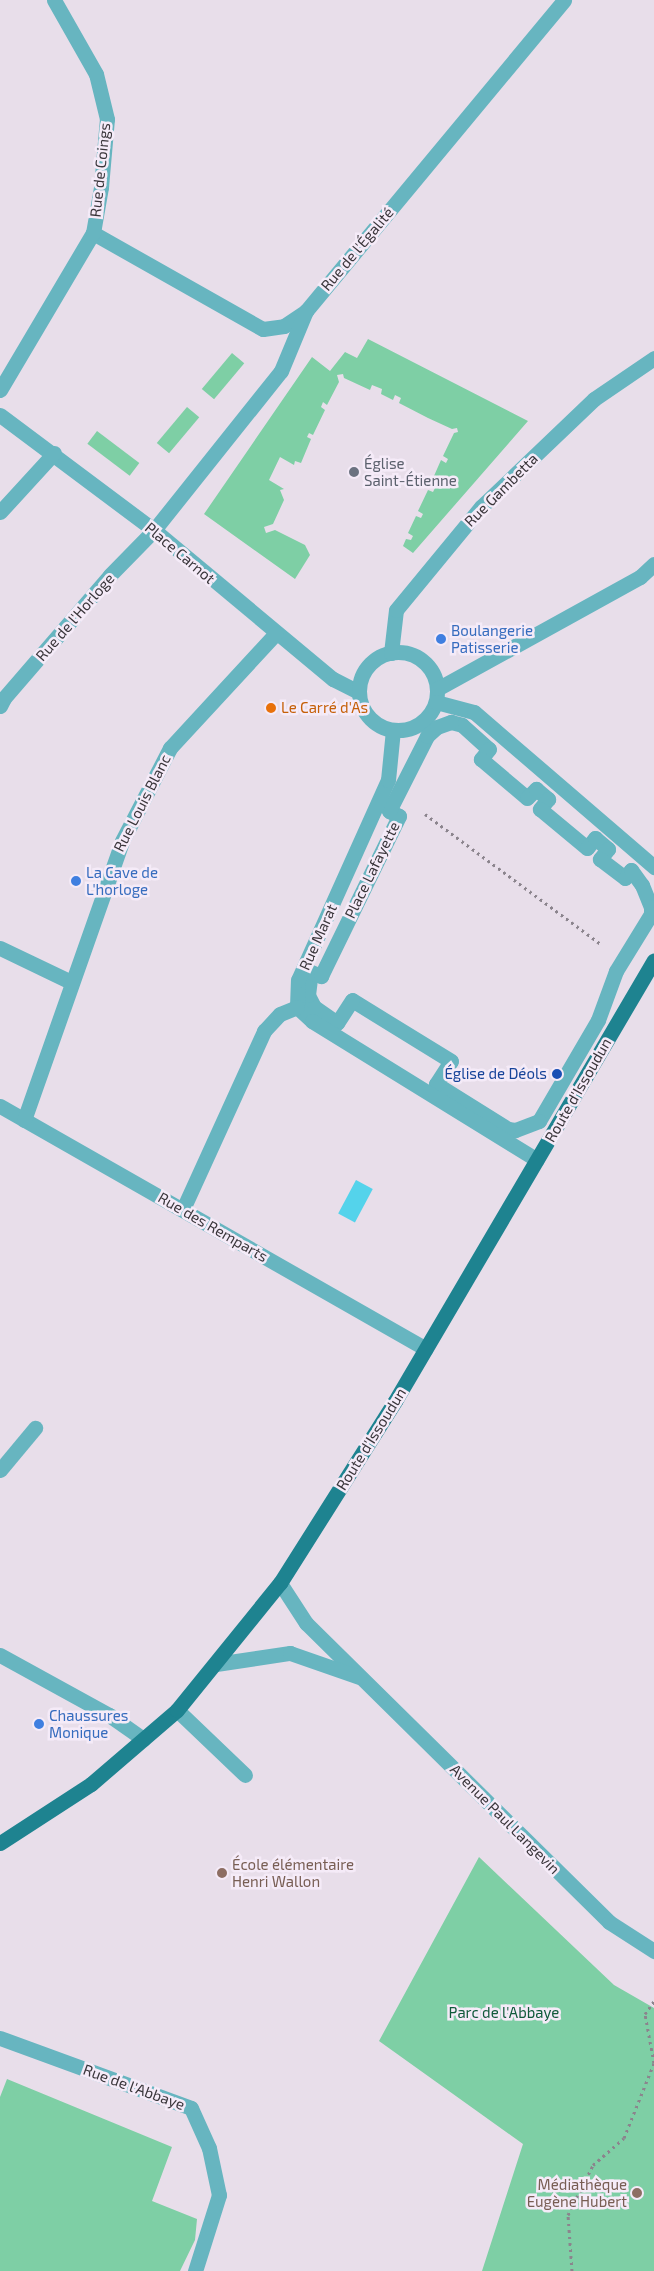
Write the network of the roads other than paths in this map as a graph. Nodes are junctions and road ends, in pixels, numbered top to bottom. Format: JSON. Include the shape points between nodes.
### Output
{"nodes":[{"id":1,"x":54,"y":0,"type":"edge"},
{"id":2,"x":564,"y":0,"type":"edge"},
{"id":3,"x":93,"y":232,"type":"junction"},
{"id":4,"x":306,"y":310,"type":"junction"},
{"id":5,"x":654,"y":358,"type":"edge"},
{"id":6,"x":0,"y":390,"type":"edge"},
{"id":7,"x":0,"y":415,"type":"edge"},
{"id":8,"x":54,"y":453,"type":"junction"},
{"id":9,"x":0,"y":512,"type":"edge"},
{"id":10,"x":154,"y":530,"type":"junction"},
{"id":11,"x":654,"y":564,"type":"edge"},
{"id":12,"x":276,"y":633,"type":"junction"},
{"id":13,"x":391,"y":653,"type":"junction"},
{"id":14,"x":359,"y":692,"type":"junction"},
{"id":15,"x":437,"y":696,"type":"junction"},
{"id":16,"x":0,"y":706,"type":"edge"},
{"id":17,"x":393,"y":730,"type":"junction"},
{"id":18,"x":398,"y":794,"type":"joint"},
{"id":19,"x":654,"y":868,"type":"edge"},
{"id":20,"x":0,"y":948,"type":"edge"},
{"id":21,"x":654,"y":960,"type":"edge"},
{"id":22,"x":71,"y":982,"type":"junction"},
{"id":23,"x":298,"y":1007,"type":"junction"},
{"id":24,"x":0,"y":1106,"type":"edge"},
{"id":25,"x":24,"y":1120,"type":"junction"},
{"id":26,"x":537,"y":1160,"type":"junction"},
{"id":27,"x":184,"y":1209,"type":"junction"},
{"id":28,"x":426,"y":1349,"type":"junction"},
{"id":29,"x":35,"y":1428,"type":"dead end"},
{"id":30,"x":0,"y":1470,"type":"edge"},
{"id":31,"x":280,"y":1583,"type":"junction"},
{"id":32,"x":0,"y":1656,"type":"edge"},
{"id":33,"x":216,"y":1664,"type":"junction"},
{"id":34,"x":363,"y":1679,"type":"junction"},
{"id":35,"x":178,"y":1710,"type":"junction"},
{"id":36,"x":143,"y":1739,"type":"junction"},
{"id":37,"x":245,"y":1775,"type":"dead end"},
{"id":38,"x":0,"y":1843,"type":"edge"},
{"id":39,"x":654,"y":1952,"type":"edge"},
{"id":40,"x":0,"y":2038,"type":"edge"},
{"id":41,"x":195,"y":2271,"type":"edge"}],
"edges":[{"from":1,"to":3,"type":"street","name":"Rue de Coings","via":[[96,74],[106,119]]},
{"from":2,"to":4,"type":"street","name":"Rue de l'Égalité"},
{"from":3,"to":4,"type":"street","name":"Rue de l'Égalité","via":[[263,329],[284,326]]},
{"from":3,"to":6,"type":"street"},
{"from":4,"to":10,"type":"street","name":"Rue de l'Horloge","via":[[281,371]]},
{"from":5,"to":13,"type":"street","name":"Rue Gambetta","via":[[594,399],[481,507],[396,610]]},
{"from":7,"to":8,"type":"street","name":"Place Carnot"},
{"from":8,"to":9,"type":"street"},
{"from":8,"to":10,"type":"street","name":"Place Carnot"},
{"from":10,"to":12,"type":"street","name":"Place Carnot"},
{"from":10,"to":16,"type":"street","name":"Rue de l'Horloge","via":[[104,583]]},
{"from":11,"to":15,"type":"street","via":[[640,577]]},
{"from":12,"to":14,"type":"street","name":"Place Carnot","via":[[333,680]]},
{"from":12,"to":22,"type":"street","name":"Rue Louis Blanc","via":[[170,748],[122,841]]},
{"from":13,"to":14,"type":"street","via":[[368,666]]},
{"from":13,"to":15,"type":"street","via":[[417,657],[434,676]]},
{"from":14,"to":17,"type":"street","via":[[365,713],[382,727]]},
{"from":15,"to":17,"type":"street","via":[[428,716],[415,727]]},
{"from":15,"to":19,"type":"street","via":[[474,712]]},
{"from":17,"to":23,"type":"street","name":"Rue Marat","via":[[388,780],[298,980]]},
{"from":18,"to":18,"type":"street","name":"Place Lafayette","via":[[389,812],[398,816],[321,976],[311,972],[308,995],[314,1007],[337,1023],[352,1000],[451,1061],[436,1084],[508,1129],[528,1128],[539,1121],[598,1020],[622,960],[651,914],[642,884],[632,870],[625,878],[600,858],[608,849],[595,838],[587,848],[540,809],[548,799],[536,789],[527,798],[481,759],[489,750],[462,725],[451,722],[431,731]]},
{"from":20,"to":22,"type":"street"},
{"from":21,"to":26,"type":"main road","name":"Route d'Issoudun"},
{"from":22,"to":25,"type":"street","name":"Rue Louis Blanc"},
{"from":23,"to":26,"type":"street","via":[[312,1021]]},
{"from":23,"to":27,"type":"street","via":[[280,1014],[264,1031]]},
{"from":24,"to":25,"type":"street","name":"Rue des Remparts"},
{"from":25,"to":27,"type":"street","name":"Rue des Remparts"},
{"from":26,"to":28,"type":"main road","name":"Route d'Issoudun"},
{"from":27,"to":28,"type":"street","name":"Rue des Remparts"},
{"from":28,"to":31,"type":"main road","name":"Route d'Issoudun"},
{"from":29,"to":30,"type":"street"},
{"from":31,"to":33,"type":"main road","name":"Route d'Issoudun"},
{"from":31,"to":34,"type":"street","name":"Avenue Paul Langevin","via":[[306,1623]]},
{"from":32,"to":36,"type":"street","via":[[110,1715]]},
{"from":33,"to":34,"type":"street","name":"Avenue Paul Langevin","via":[[290,1653]]},
{"from":33,"to":35,"type":"main road","name":"Route d'Issoudun"},
{"from":34,"to":39,"type":"street","name":"Avenue Paul Langevin","via":[[609,1922]]},
{"from":35,"to":36,"type":"main road","name":"Route d'Issoudun"},
{"from":35,"to":37,"type":"street"},
{"from":36,"to":38,"type":"main road","name":"Route d'Issoudun","via":[[91,1784]]},
{"from":40,"to":41,"type":"street","name":"Rue de l'Abbaye","via":[[190,2108],[209,2148],[218,2195]]}]}
